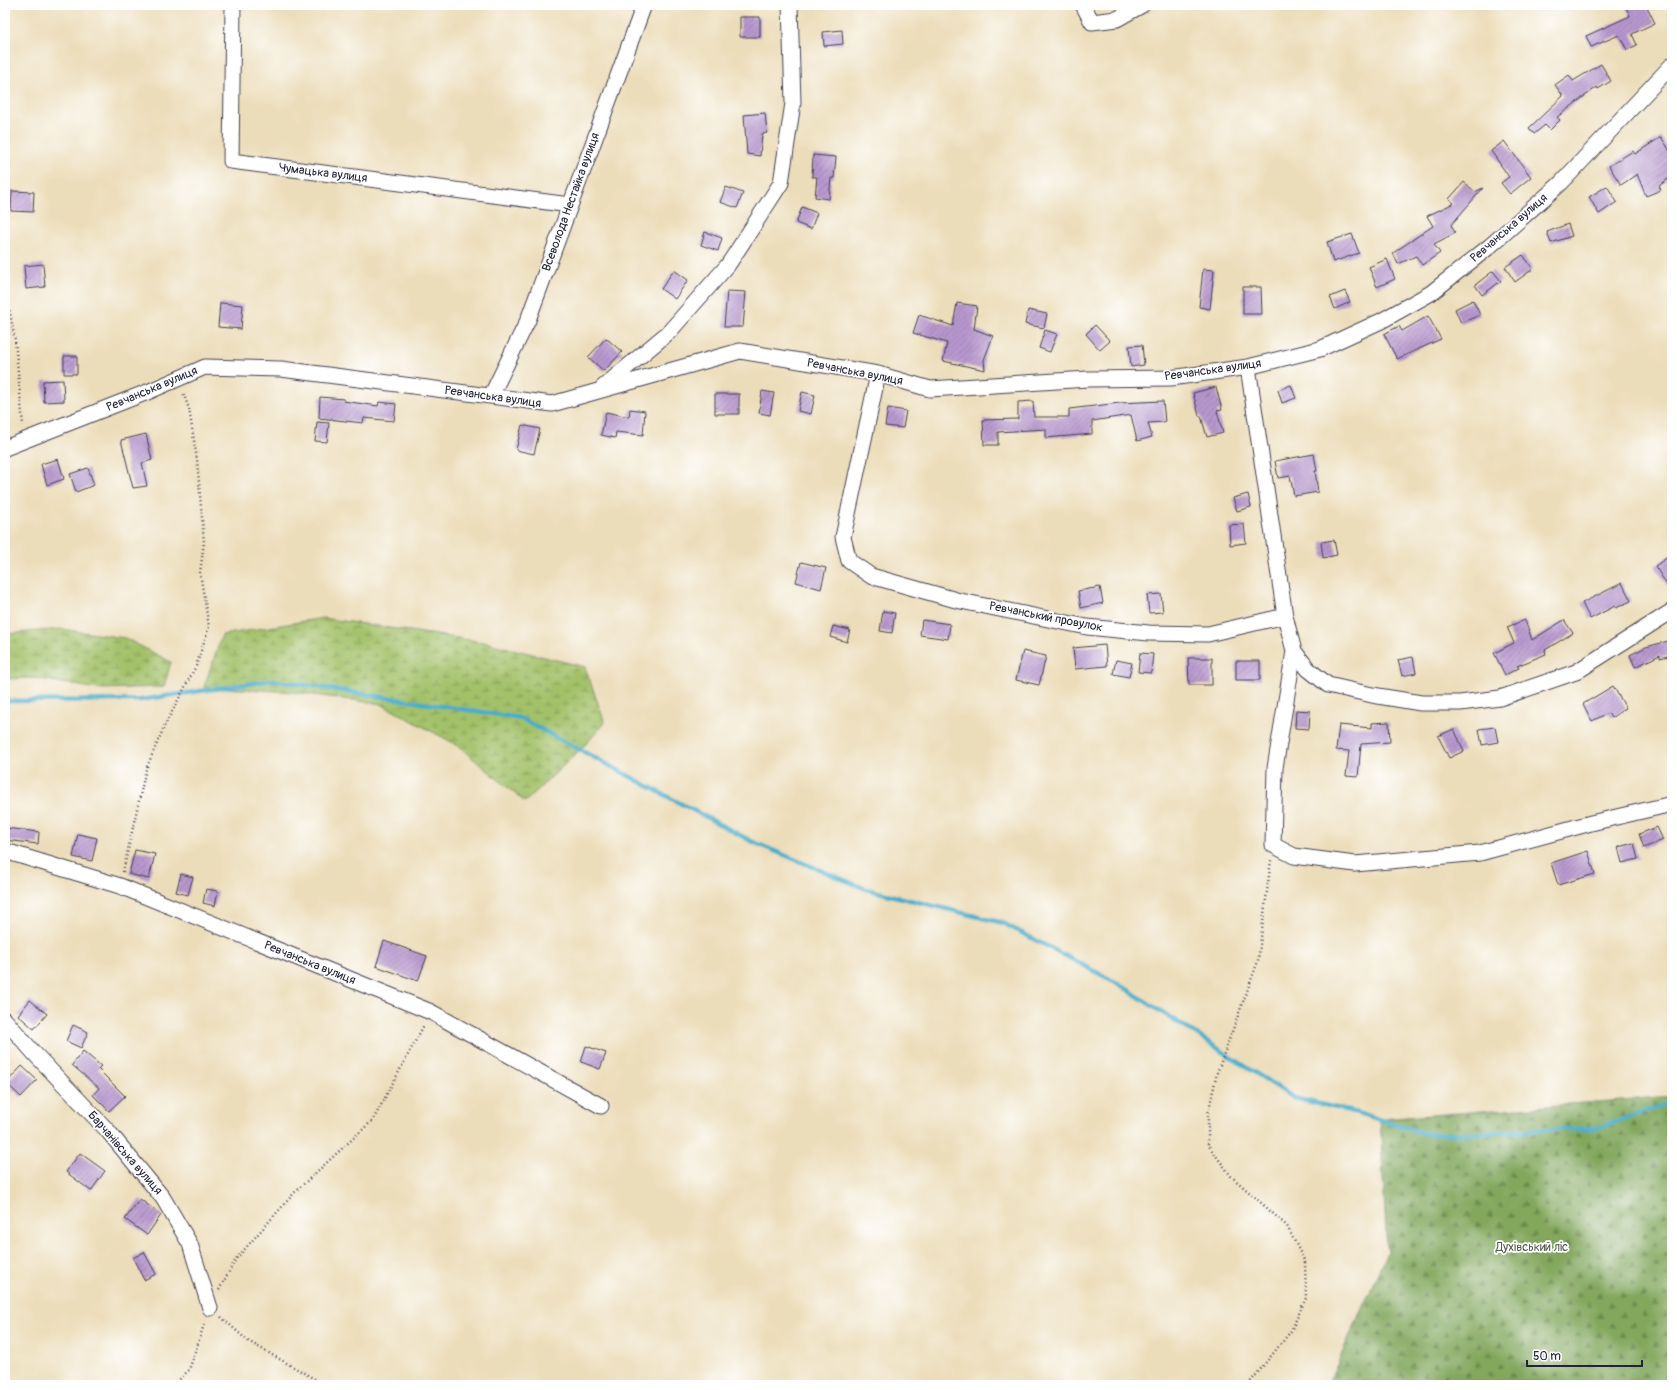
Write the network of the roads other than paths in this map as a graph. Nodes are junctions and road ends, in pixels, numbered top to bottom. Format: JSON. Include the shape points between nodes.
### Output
{"nodes":[{"id":1,"x":233,"y":5,"type":"edge"},
{"id":2,"x":644,"y":5,"type":"edge"},
{"id":3,"x":790,"y":5,"type":"edge"},
{"id":4,"x":1083,"y":5,"type":"edge"},
{"id":5,"x":1142,"y":5,"type":"edge"},
{"id":6,"x":1672,"y":65,"type":"edge"},
{"id":7,"x":570,"y":205,"type":"junction"},
{"id":8,"x":1248,"y":367,"type":"junction"},
{"id":9,"x":878,"y":374,"type":"junction"},
{"id":10,"x":598,"y":391,"type":"junction"},
{"id":11,"x":490,"y":396,"type":"junction"},
{"id":12,"x":5,"y":448,"type":"edge"},
{"id":13,"x":1672,"y":611,"type":"edge"},
{"id":14,"x":1285,"y":616,"type":"junction"},
{"id":15,"x":1294,"y":651,"type":"junction"},
{"id":16,"x":1672,"y":804,"type":"edge"},
{"id":17,"x":5,"y":850,"type":"edge"},
{"id":18,"x":5,"y":1020,"type":"edge"},
{"id":19,"x":601,"y":1106,"type":"dead end"},
{"id":20,"x":210,"y":1308,"type":"road end"}],
"edges":[{"from":1,"to":7,"type":"street","name":"Чумацька вулиця","via":[[231,161]]},
{"from":2,"to":7,"type":"street","name":"Всеволода Нестайка вулиця"},
{"from":3,"to":10,"type":"street","via":[[793,103],[781,182],[728,265],[669,332]]},
{"from":4,"to":5,"type":"street","via":[[1092,22],[1118,19]]},
{"from":6,"to":8,"type":"street","name":"Ревчанська вулиця","via":[[1561,183],[1490,246],[1431,293],[1381,321],[1320,349]]},
{"from":7,"to":11,"type":"street","name":"Всеволода Нестайка вулиця","via":[[528,320]]},
{"from":8,"to":9,"type":"street","name":"Ревчанська вулиця","via":[[1171,378],[1088,378],[930,389]]},
{"from":8,"to":14,"type":"street"},
{"from":9,"to":10,"type":"street","name":"Ревчанська вулиця","via":[[740,351]]},
{"from":9,"to":14,"type":"street","name":"Ревчанський провулок","via":[[843,537],[849,561],[871,576],[956,600],[1087,627],[1133,632],[1208,634]]},
{"from":10,"to":11,"type":"street","name":"Ревчанська вулиця","via":[[552,404]]},
{"from":11,"to":12,"type":"street","name":"Ревчанська вулиця","via":[[280,369],[205,366]]},
{"from":13,"to":15,"type":"street","via":[[1576,672],[1500,698],[1460,703],[1421,703],[1328,685],[1308,669]]},
{"from":14,"to":15,"type":"street"},
{"from":15,"to":16,"type":"street","via":[[1275,768],[1273,845],[1294,856],[1355,864],[1480,853]]},
{"from":17,"to":19,"type":"street","name":"Ревчанська вулиця","via":[[120,886],[431,1012]]},
{"from":18,"to":20,"type":"street","name":"Барчанівська вулиця","via":[[108,1131],[163,1198],[190,1244]]}]}
